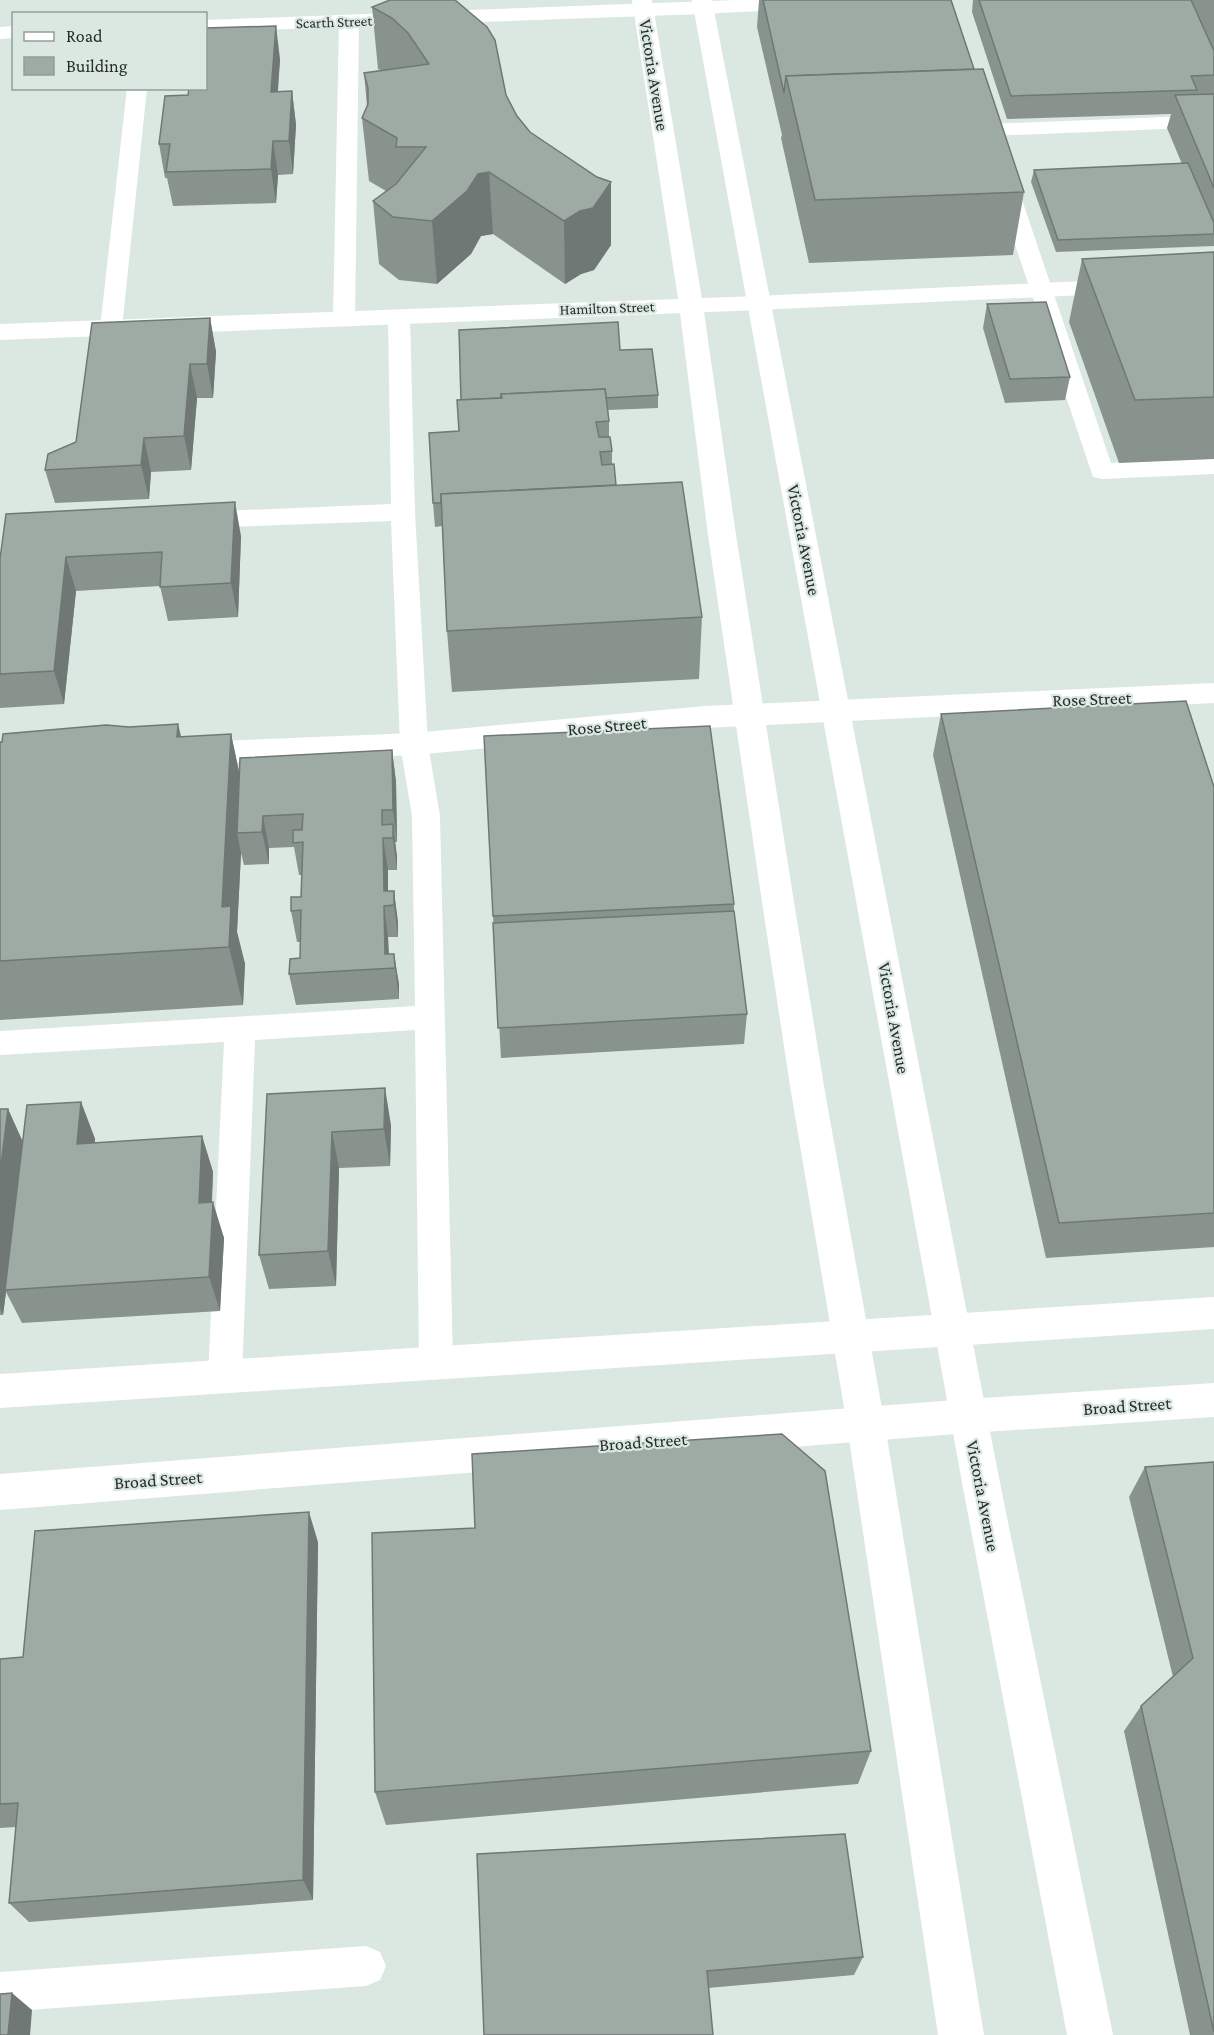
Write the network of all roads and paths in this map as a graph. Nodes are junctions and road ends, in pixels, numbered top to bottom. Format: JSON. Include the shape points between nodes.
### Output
{"nodes":[{"id":1,"x":858,"y":0,"type":"edge"},
{"id":2,"x":703,"y":4,"type":"edge"},
{"id":3,"x":643,"y":5,"type":"edge"},
{"id":4,"x":391,"y":10,"type":"edge"},
{"id":5,"x":349,"y":21,"type":"junction"},
{"id":6,"x":207,"y":26,"type":"edge"},
{"id":7,"x":138,"y":90,"type":"edge"},
{"id":8,"x":981,"y":108,"type":"edge"},
{"id":9,"x":1214,"y":121,"type":"edge"},
{"id":10,"x":988,"y":130,"type":"junction"},
{"id":11,"x":1214,"y":282,"type":"edge"},
{"id":12,"x":1041,"y":290,"type":"junction"},
{"id":13,"x":759,"y":303,"type":"junction"},
{"id":14,"x":691,"y":305,"type":"junction"},
{"id":15,"x":399,"y":317,"type":"junction"},
{"id":16,"x":344,"y":319,"type":"junction"},
{"id":17,"x":111,"y":328,"type":"junction"},
{"id":18,"x":0,"y":332,"type":"edge"},
{"id":19,"x":1214,"y":466,"type":"edge"},
{"id":20,"x":403,"y":512,"type":"junction"},
{"id":21,"x":177,"y":521,"type":"edge"},
{"id":22,"x":1214,"y":693,"type":"edge"},
{"id":23,"x":837,"y":710,"type":"junction"},
{"id":24,"x":750,"y":715,"type":"junction"},
{"id":25,"x":414,"y":744,"type":"junction"},
{"id":26,"x":166,"y":754,"type":"edge"},
{"id":27,"x":429,"y":1017,"type":"junction"},
{"id":28,"x":240,"y":1028,"type":"junction"},
{"id":29,"x":0,"y":1043,"type":"edge"},
{"id":30,"x":1214,"y":1314,"type":"edge"},
{"id":31,"x":952,"y":1331,"type":"junction"},
{"id":32,"x":849,"y":1336,"type":"junction"},
{"id":33,"x":436,"y":1362,"type":"junction"},
{"id":34,"x":225,"y":1376,"type":"junction"},
{"id":35,"x":0,"y":1390,"type":"edge"},
{"id":36,"x":1214,"y":1400,"type":"edge"},
{"id":37,"x":968,"y":1416,"type":"junction"},
{"id":38,"x":866,"y":1425,"type":"junction"},
{"id":39,"x":0,"y":1492,"type":"edge"},
{"id":40,"x":366,"y":1966,"type":"dead end"},
{"id":41,"x":0,"y":1992,"type":"edge"},
{"id":42,"x":962,"y":2035,"type":"edge"},
{"id":43,"x":1090,"y":2035,"type":"edge"}],
"edges":[{"from":1,"to":2,"type":"main road","name":"Scarth Street"},
{"from":2,"to":3,"type":"main road","name":"Scarth Street"},
{"from":2,"to":13,"type":"main road","name":"Victoria Avenue"},
{"from":3,"to":4,"type":"main road","name":"Scarth Street"},
{"from":3,"to":14,"type":"main road","name":"Victoria Avenue"},
{"from":4,"to":5,"type":"main road","name":"Scarth Street"},
{"from":5,"to":6,"type":"main road","name":"Scarth Street"},
{"from":5,"to":16,"type":"lane"},
{"from":7,"to":17,"type":"lane"},
{"from":8,"to":10,"type":"lane"},
{"from":9,"to":10,"type":"lane"},
{"from":10,"to":12,"type":"lane"},
{"from":11,"to":12,"type":"main road","name":"Hamilton Street"},
{"from":12,"to":13,"type":"main road","name":"Hamilton Street"},
{"from":12,"to":19,"type":"lane","via":[[1102,471]]},
{"from":13,"to":14,"type":"main road","name":"Hamilton Street"},
{"from":13,"to":23,"type":"main road","name":"Victoria Avenue"},
{"from":14,"to":15,"type":"main road","name":"Hamilton Street"},
{"from":14,"to":24,"type":"main road","name":"Victoria Avenue"},
{"from":15,"to":16,"type":"main road","name":"Hamilton Street"},
{"from":15,"to":20,"type":"lane"},
{"from":16,"to":17,"type":"main road","name":"Hamilton Street"},
{"from":17,"to":18,"type":"main road","name":"Hamilton Street"},
{"from":20,"to":21,"type":"lane"},
{"from":20,"to":25,"type":"lane"},
{"from":22,"to":23,"type":"main road","name":"Rose Street","via":[[1167,707]]},
{"from":23,"to":24,"type":"main road","name":"Rose Street"},
{"from":23,"to":31,"type":"main road","name":"Victoria Avenue"},
{"from":24,"to":25,"type":"main road","name":"Rose Street"},
{"from":24,"to":32,"type":"main road","name":"Victoria Avenue"},
{"from":25,"to":26,"type":"main road","name":"Rose Street"},
{"from":25,"to":27,"type":"lane","via":[[426,816]]},
{"from":27,"to":28,"type":"lane"},
{"from":27,"to":33,"type":"lane"},
{"from":28,"to":29,"type":"lane"},
{"from":28,"to":34,"type":"lane"},
{"from":30,"to":31,"type":"main road"},
{"from":31,"to":32,"type":"main road"},
{"from":31,"to":37,"type":"main road","name":"Victoria Avenue"},
{"from":32,"to":33,"type":"main road"},
{"from":32,"to":38,"type":"main road","name":"Victoria Avenue"},
{"from":33,"to":34,"type":"main road"},
{"from":34,"to":35,"type":"main road"},
{"from":36,"to":37,"type":"main road","name":"Broad Street"},
{"from":37,"to":38,"type":"main road","name":"Broad Street"},
{"from":37,"to":43,"type":"main road","name":"Victoria Avenue"},
{"from":38,"to":39,"type":"main road","name":"Broad Street"},
{"from":38,"to":42,"type":"main road","name":"Victoria Avenue"},
{"from":40,"to":41,"type":"lane"}]}
